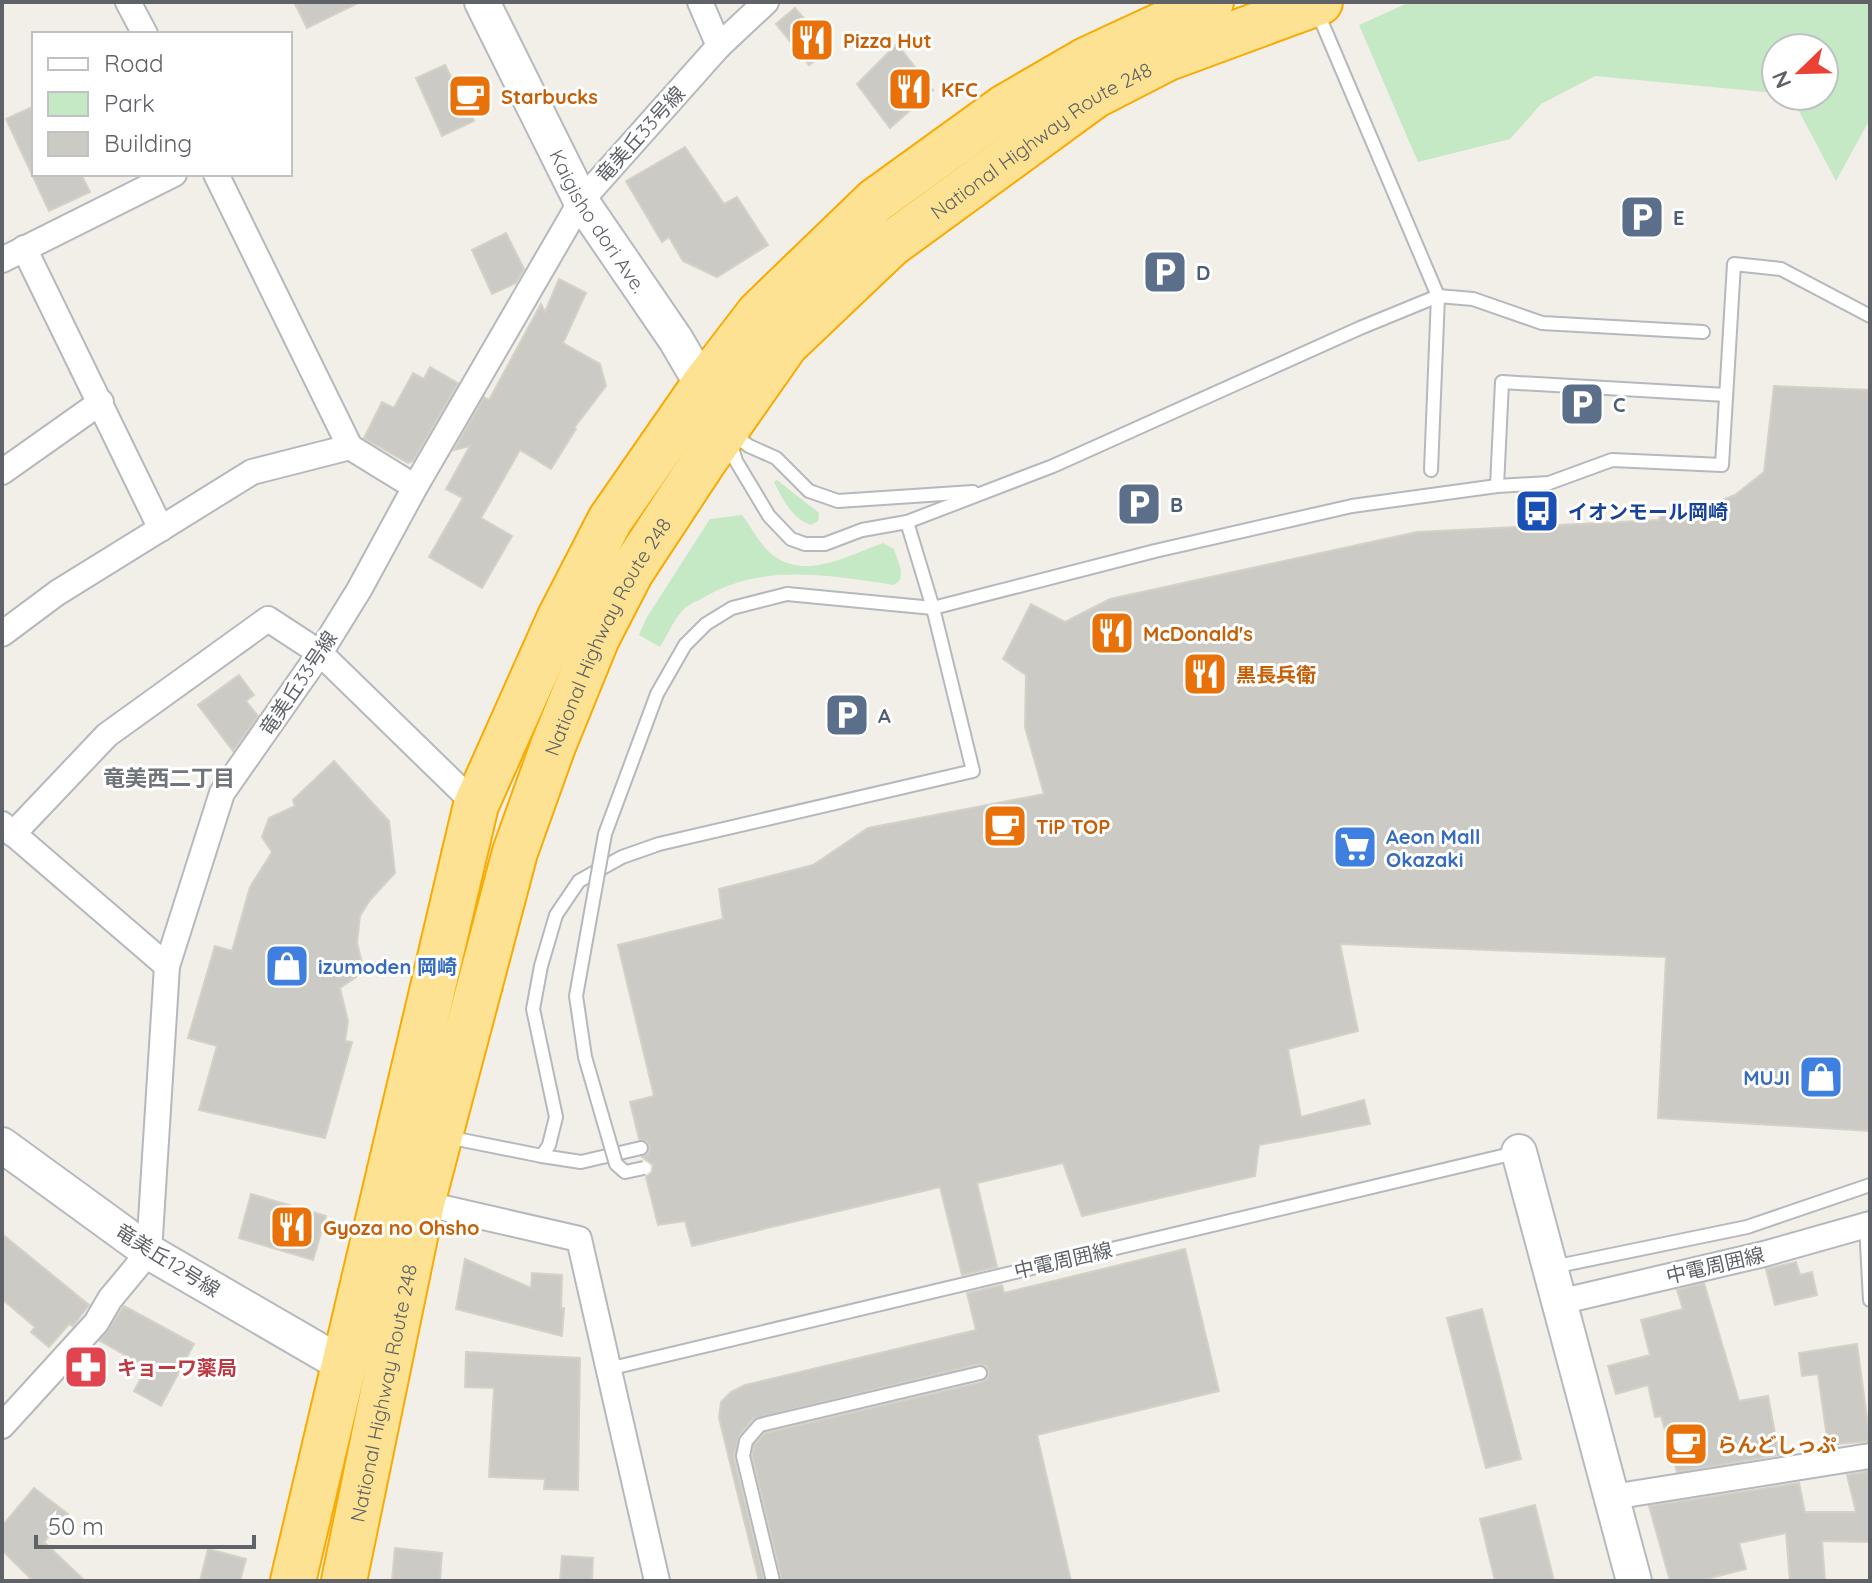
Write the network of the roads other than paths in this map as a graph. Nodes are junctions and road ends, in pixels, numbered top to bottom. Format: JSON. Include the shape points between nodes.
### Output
{"nodes":[{"id":1,"x":128,"y":2,"type":"edge"},
{"id":2,"x":482,"y":2,"type":"edge"},
{"id":3,"x":700,"y":2,"type":"edge"},
{"id":4,"x":766,"y":2,"type":"edge"},
{"id":5,"x":1211,"y":2,"type":"edge"},
{"id":6,"x":1317,"y":3,"type":"edge"},
{"id":7,"x":144,"y":32,"type":"edge"},
{"id":8,"x":719,"y":46,"type":"junction"},
{"id":9,"x":170,"y":176,"type":"edge"},
{"id":10,"x":217,"y":176,"type":"edge"},
{"id":11,"x":581,"y":201,"type":"junction"},
{"id":12,"x":24,"y":248,"type":"junction"},
{"id":13,"x":2,"y":260,"type":"edge"},
{"id":14,"x":1438,"y":296,"type":"junction"},
{"id":15,"x":1870,"y":316,"type":"edge"},
{"id":16,"x":1703,"y":332,"type":"dead end"},
{"id":17,"x":703,"y":386,"type":"junction"},
{"id":18,"x":1726,"y":395,"type":"junction"},
{"id":19,"x":101,"y":402,"type":"junction"},
{"id":20,"x":727,"y":430,"type":"junction"},
{"id":21,"x":350,"y":447,"type":"junction"},
{"id":22,"x":1431,"y":470,"type":"dead end"},
{"id":23,"x":2,"y":472,"type":"edge"},
{"id":24,"x":1497,"y":486,"type":"junction"},
{"id":25,"x":415,"y":487,"type":"junction"},
{"id":26,"x":989,"y":491,"type":"junction"},
{"id":27,"x":907,"y":522,"type":"junction"},
{"id":28,"x":161,"y":529,"type":"junction"},
{"id":29,"x":933,"y":608,"type":"junction"},
{"id":30,"x":2,"y":634,"type":"edge"},
{"id":31,"x":320,"y":653,"type":"junction"},
{"id":32,"x":476,"y":805,"type":"junction"},
{"id":33,"x":8,"y":829,"type":"edge"},
{"id":34,"x":167,"y":966,"type":"junction"},
{"id":35,"x":440,"y":1135,"type":"junction"},
{"id":36,"x":2,"y":1145,"type":"edge"},
{"id":37,"x":641,"y":1148,"type":"dead end"},
{"id":38,"x":1519,"y":1152,"type":"joint"},
{"id":39,"x":542,"y":1156,"type":"junction"},
{"id":40,"x":644,"y":1168,"type":"dead end"},
{"id":41,"x":1870,"y":1185,"type":"edge"},
{"id":42,"x":422,"y":1203,"type":"junction"},
{"id":43,"x":1868,"y":1224,"type":"edge"},
{"id":44,"x":149,"y":1252,"type":"junction"},
{"id":45,"x":1550,"y":1267,"type":"junction"},
{"id":46,"x":1870,"y":1300,"type":"edge"},
{"id":47,"x":1559,"y":1302,"type":"junction"},
{"id":48,"x":342,"y":1364,"type":"junction"},
{"id":49,"x":608,"y":1369,"type":"junction"},
{"id":50,"x":980,"y":1373,"type":"dead end"},
{"id":51,"x":2,"y":1426,"type":"edge"},
{"id":52,"x":1870,"y":1456,"type":"edge"},
{"id":53,"x":1612,"y":1497,"type":"junction"},
{"id":54,"x":293,"y":1581,"type":"edge"},
{"id":55,"x":344,"y":1581,"type":"edge"},
{"id":56,"x":657,"y":1581,"type":"edge"},
{"id":57,"x":773,"y":1581,"type":"edge"},
{"id":58,"x":1634,"y":1581,"type":"edge"}],
"edges":[{"from":1,"to":7,"type":"street"},
{"from":2,"to":11,"type":"street","name":"Kaigisho dori Ave."},
{"from":3,"to":8,"type":"street"},
{"from":4,"to":8,"type":"street","name":"竜美丘33号線"},
{"from":5,"to":17,"type":"highway","name":"National Highway Route 248","via":[[1086,60],[1005,107],[875,201],[759,313]]},
{"from":6,"to":14,"type":"lane"},
{"from":6,"to":20,"type":"highway","name":"National Highway Route 248","via":[[1168,58],[1094,96],[890,245],[786,344]]},
{"from":8,"to":11,"type":"street","name":"竜美丘33号線"},
{"from":9,"to":12,"type":"street"},
{"from":10,"to":21,"type":"street"},
{"from":11,"to":17,"type":"street","name":"Kaigisho dori Ave."},
{"from":11,"to":25,"type":"street","name":"竜美丘33号線"},
{"from":12,"to":13,"type":"street"},
{"from":12,"to":19,"type":"street"},
{"from":14,"to":16,"type":"lane","via":[[1473,299],[1542,323]]},
{"from":14,"to":22,"type":"lane"},
{"from":14,"to":26,"type":"lane"},
{"from":15,"to":18,"type":"lane","via":[[1781,269],[1734,264]]},
{"from":17,"to":20,"type":"street","name":"Kaigisho dori Ave."},
{"from":17,"to":32,"type":"highway","name":"National Highway Route 248","via":[[610,520],[559,619]]},
{"from":18,"to":24,"type":"lane","via":[[1722,465],[1612,460],[1549,483]]},
{"from":18,"to":24,"type":"lane","via":[[1502,382]]},
{"from":19,"to":23,"type":"street"},
{"from":19,"to":28,"type":"street"},
{"from":20,"to":26,"type":"lane","via":[[776,458],[809,491],[838,501]]},
{"from":20,"to":27,"type":"lane","via":[[736,461],[769,516],[791,539],[825,544]]},
{"from":20,"to":35,"type":"highway","name":"National Highway Route 248","via":[[631,572],[597,638],[553,746],[515,852]]},
{"from":21,"to":25,"type":"street"},
{"from":21,"to":28,"type":"street","via":[[252,472]]},
{"from":24,"to":29,"type":"lane","via":[[1352,506]]},
{"from":25,"to":31,"type":"street","name":"竜美丘33号線"},
{"from":26,"to":27,"type":"lane"},
{"from":27,"to":29,"type":"lane"},
{"from":28,"to":30,"type":"street"},
{"from":29,"to":39,"type":"lane","via":[[973,771],[659,844],[579,881],[556,915],[533,1009],[556,1117]]},
{"from":29,"to":40,"type":"lane","bridge":true,"via":[[787,594],[732,608],[685,645],[657,694],[605,834],[576,996],[585,1057],[616,1164],[625,1172]]},
{"from":31,"to":32,"type":"street"},
{"from":31,"to":33,"type":"street","via":[[268,619],[107,735]]},
{"from":31,"to":34,"type":"street","name":"竜美丘33号線","via":[[222,793]]},
{"from":32,"to":48,"type":"highway","name":"National Highway Route 248"},
{"from":33,"to":34,"type":"street"},
{"from":34,"to":44,"type":"street","name":"竜美丘33号線"},
{"from":35,"to":39,"type":"lane"},
{"from":35,"to":42,"type":"highway","name":"National Highway Route 248"},
{"from":36,"to":44,"type":"street","name":"竜美丘12号線"},
{"from":37,"to":39,"type":"lane","via":[[581,1162]]},
{"from":38,"to":45,"type":"street"},
{"from":38,"to":49,"type":"lane","name":"中電周囲線"},
{"from":41,"to":45,"type":"lane","via":[[1747,1227]]},
{"from":42,"to":49,"type":"street","via":[[579,1239]]},
{"from":42,"to":55,"type":"highway","name":"National Highway Route 248"},
{"from":43,"to":46,"type":"lane"},
{"from":43,"to":47,"type":"street","name":"中電周囲線"},
{"from":44,"to":48,"type":"street","name":"竜美丘12号線"},
{"from":44,"to":51,"type":"street","via":[[96,1323]]},
{"from":45,"to":47,"type":"street"},
{"from":47,"to":53,"type":"street"},
{"from":48,"to":54,"type":"highway","name":"National Highway Route 248"},
{"from":49,"to":56,"type":"street"},
{"from":50,"to":57,"type":"lane","via":[[760,1425],[746,1441],[743,1456]]},
{"from":52,"to":53,"type":"street"},
{"from":53,"to":58,"type":"street"}]}
